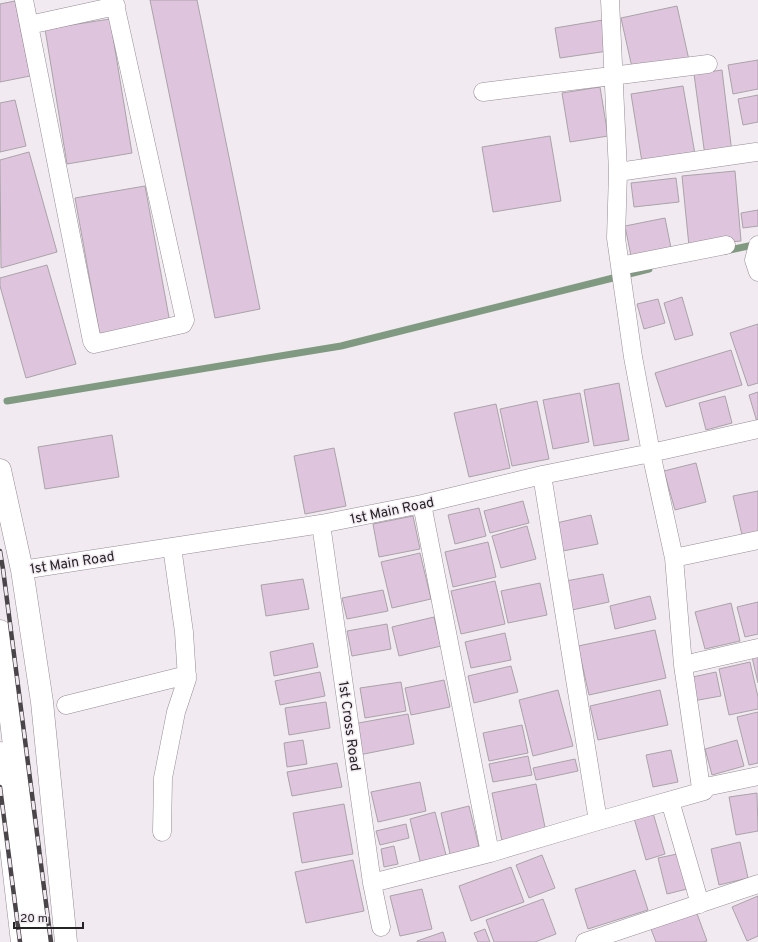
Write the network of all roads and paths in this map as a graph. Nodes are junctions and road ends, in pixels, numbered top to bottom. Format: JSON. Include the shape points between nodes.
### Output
{"nodes":[{"id":1,"x":24,"y":0,"type":"edge"},
{"id":2,"x":610,"y":0,"type":"edge"},
{"id":3,"x":115,"y":3,"type":"edge"},
{"id":4,"x":29,"y":25,"type":"junction"},
{"id":5,"x":708,"y":64,"type":"dead end"},
{"id":6,"x":614,"y":75,"type":"junction"},
{"id":7,"x":483,"y":92,"type":"dead end"},
{"id":8,"x":756,"y":152,"type":"dead end"},
{"id":9,"x":618,"y":172,"type":"junction"},
{"id":10,"x":726,"y":245,"type":"dead end"},
{"id":11,"x":758,"y":246,"type":"edge"},
{"id":12,"x":620,"y":266,"type":"junction"},
{"id":13,"x":758,"y":272,"type":"edge"},
{"id":14,"x":758,"y":429,"type":"edge"},
{"id":15,"x":651,"y":453,"type":"junction"},
{"id":16,"x":0,"y":470,"type":"edge"},
{"id":17,"x":542,"y":475,"type":"junction"},
{"id":18,"x":422,"y":504,"type":"junction"},
{"id":19,"x":321,"y":524,"type":"junction"},
{"id":20,"x":758,"y":540,"type":"edge"},
{"id":21,"x":172,"y":547,"type":"junction"},
{"id":22,"x":674,"y":558,"type":"junction"},
{"id":23,"x":22,"y":570,"type":"junction"},
{"id":24,"x":0,"y":631,"type":"edge"},
{"id":25,"x":758,"y":648,"type":"edge"},
{"id":26,"x":682,"y":665,"type":"junction"},
{"id":27,"x":187,"y":675,"type":"junction"},
{"id":28,"x":66,"y":705,"type":"dead end"},
{"id":29,"x":0,"y":753,"type":"edge"},
{"id":30,"x":758,"y":776,"type":"edge"},
{"id":31,"x":701,"y":788,"type":"junction"},
{"id":32,"x":670,"y":801,"type":"junction"},
{"id":33,"x":598,"y":821,"type":"junction"},
{"id":34,"x":162,"y":832,"type":"dead end"},
{"id":35,"x":490,"y":853,"type":"junction"},
{"id":36,"x":372,"y":883,"type":"junction"},
{"id":37,"x":758,"y":884,"type":"edge"},
{"id":38,"x":700,"y":904,"type":"junction"},
{"id":39,"x":381,"y":927,"type":"dead end"},
{"id":40,"x":22,"y":942,"type":"edge"},
{"id":41,"x":38,"y":942,"type":"edge"},
{"id":42,"x":66,"y":942,"type":"edge"},
{"id":43,"x":585,"y":942,"type":"edge"}],
"edges":[{"from":1,"to":4,"type":"street"},
{"from":2,"to":6,"type":"street"},
{"from":3,"to":4,"type":"street"},
{"from":3,"to":4,"type":"street","via":[[186,320],[183,324],[96,344],[92,341]]},
{"from":5,"to":6,"type":"street"},
{"from":6,"to":7,"type":"street"},
{"from":6,"to":9,"type":"street"},
{"from":8,"to":9,"type":"street"},
{"from":9,"to":12,"type":"street","via":[[616,238]]},
{"from":10,"to":12,"type":"street"},
{"from":11,"to":13,"type":"street","via":[[754,260]]},
{"from":12,"to":15,"type":"street","via":[[633,357]]},
{"from":14,"to":15,"type":"street","name":"1st Main Road"},
{"from":15,"to":17,"type":"street","name":"1st Main Road"},
{"from":15,"to":22,"type":"street"},
{"from":16,"to":23,"type":"main road"},
{"from":17,"to":18,"type":"street","name":"1st Main Road"},
{"from":17,"to":33,"type":"street"},
{"from":18,"to":19,"type":"street","name":"1st Main Road"},
{"from":18,"to":35,"type":"street"},
{"from":19,"to":21,"type":"street","name":"1st Main Road"},
{"from":19,"to":36,"type":"street","name":"1st Cross Road"},
{"from":20,"to":22,"type":"street"},
{"from":21,"to":23,"type":"street","name":"1st Main Road"},
{"from":21,"to":27,"type":"street","via":[[184,632]]},
{"from":22,"to":26,"type":"street"},
{"from":23,"to":42,"type":"main road","via":[[42,702]]},
{"from":24,"to":41,"type":"main road"},
{"from":25,"to":26,"type":"street"},
{"from":26,"to":31,"type":"street"},
{"from":27,"to":28,"type":"street"},
{"from":27,"to":34,"type":"street","via":[[176,712],[163,778]]},
{"from":29,"to":40,"type":"main road"},
{"from":30,"to":31,"type":"street"},
{"from":31,"to":32,"type":"street","via":[[704,792]]},
{"from":32,"to":33,"type":"street"},
{"from":32,"to":38,"type":"street"},
{"from":33,"to":35,"type":"street"},
{"from":35,"to":36,"type":"street"},
{"from":36,"to":39,"type":"street","name":"1st Cross Road"},
{"from":37,"to":38,"type":"street"},
{"from":38,"to":43,"type":"street"}]}
